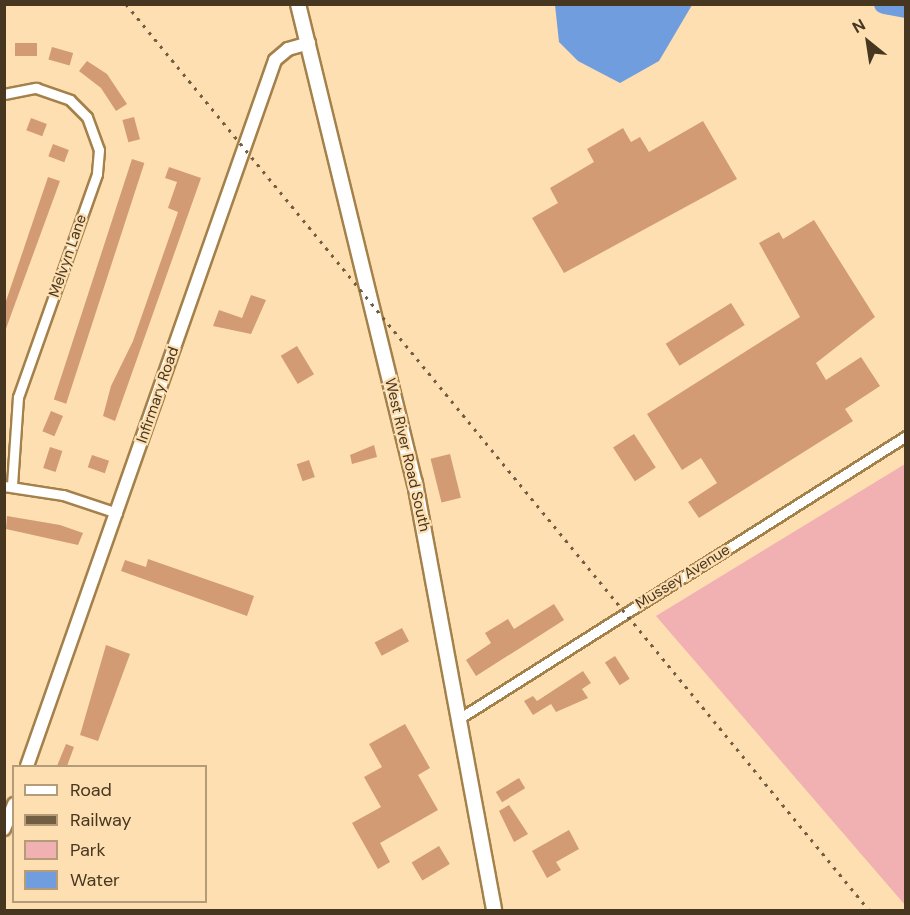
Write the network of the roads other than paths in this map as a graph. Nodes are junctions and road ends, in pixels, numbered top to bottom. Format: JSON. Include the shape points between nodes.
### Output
{"nodes":[{"id":1,"x":298,"y":4,"type":"edge"},
{"id":2,"x":309,"y":43,"type":"junction"},
{"id":3,"x":4,"y":94,"type":"edge"},
{"id":4,"x":906,"y":436,"type":"edge"},
{"id":5,"x":8,"y":486,"type":"edge"},
{"id":6,"x":117,"y":513,"type":"junction"},
{"id":7,"x":460,"y":718,"type":"junction"},
{"id":8,"x":27,"y":765,"type":"edge"},
{"id":9,"x":12,"y":809,"type":"edge"},
{"id":10,"x":4,"y":829,"type":"edge"},
{"id":11,"x":494,"y":910,"type":"edge"}],
"edges":[{"from":1,"to":2,"type":"main road","name":"West River Road South"},
{"from":2,"to":6,"type":"street","name":"Infirmary Road","via":[[288,49],[275,60]]},
{"from":2,"to":7,"type":"main road","name":"West River Road South","via":[[416,483]]},
{"from":3,"to":5,"type":"street","name":"Melvyn Lane","via":[[36,88],[70,100],[87,117],[99,150],[97,174],[18,397]]},
{"from":4,"to":7,"type":"street","name":"Mussey Avenue"},
{"from":5,"to":6,"type":"street"},
{"from":6,"to":8,"type":"street","name":"Infirmary Road"},
{"from":7,"to":11,"type":"main road","name":"West River Road South"},
{"from":9,"to":10,"type":"street"}]}
